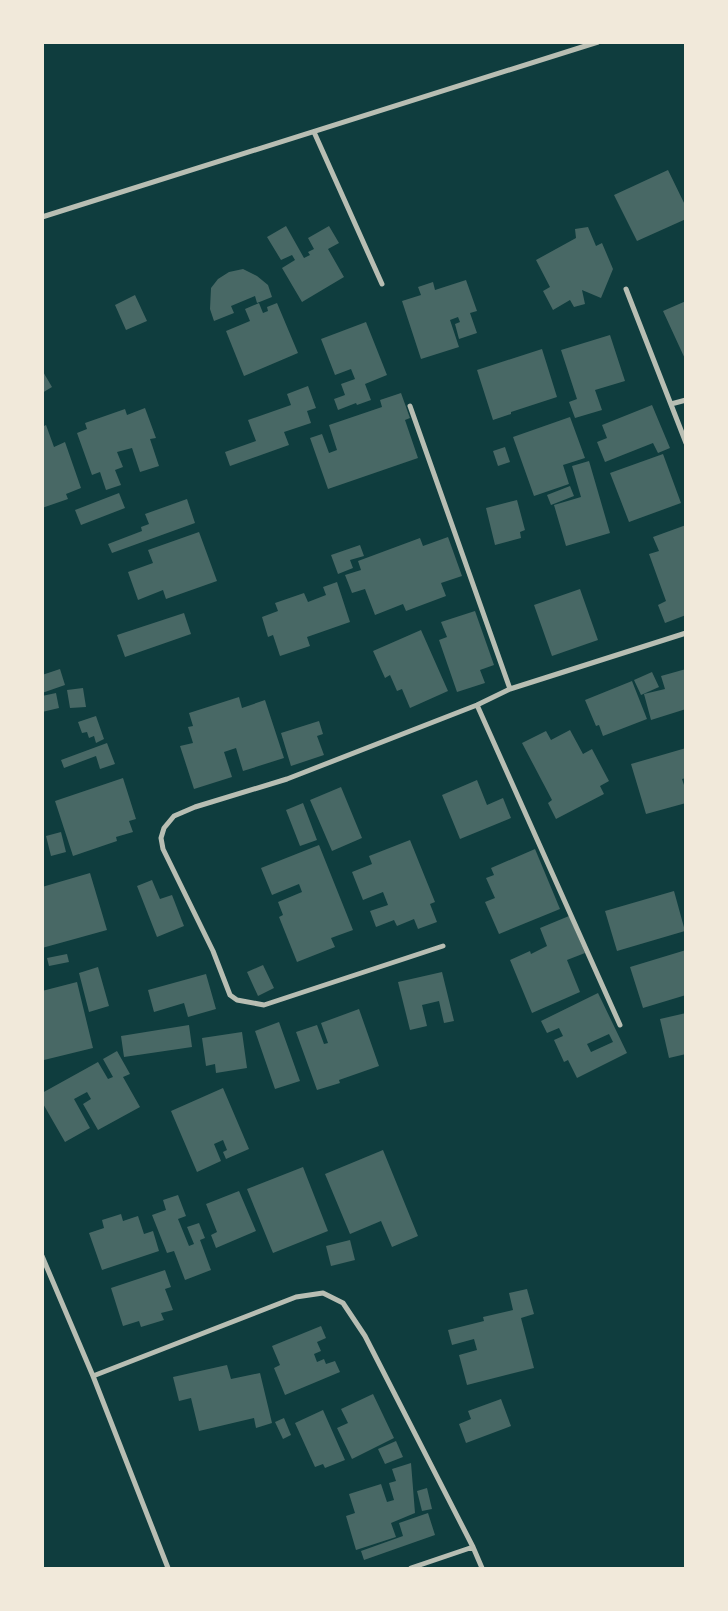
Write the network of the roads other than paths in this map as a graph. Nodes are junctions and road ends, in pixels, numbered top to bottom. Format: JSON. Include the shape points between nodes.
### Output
{"nodes":[{"id":1,"x":598,"y":42,"type":"edge"},
{"id":2,"x":314,"y":132,"type":"junction"},
{"id":3,"x":42,"y":217,"type":"edge"},
{"id":4,"x":382,"y":284,"type":"dead end"},
{"id":5,"x":626,"y":290,"type":"dead end"},
{"id":6,"x":686,"y":400,"type":"edge"},
{"id":7,"x":671,"y":404,"type":"junction"},
{"id":8,"x":410,"y":406,"type":"dead end"},
{"id":9,"x":686,"y":443,"type":"edge"},
{"id":10,"x":686,"y":633,"type":"edge"},
{"id":11,"x":510,"y":690,"type":"junction"},
{"id":12,"x":477,"y":705,"type":"junction"},
{"id":13,"x":443,"y":946,"type":"dead end"},
{"id":14,"x":620,"y":1025,"type":"dead end"},
{"id":15,"x":42,"y":1256,"type":"edge"},
{"id":16,"x":93,"y":1376,"type":"junction"},
{"id":17,"x":473,"y":1547,"type":"junction"},
{"id":18,"x":168,"y":1568,"type":"edge"},
{"id":19,"x":411,"y":1568,"type":"edge"},
{"id":20,"x":482,"y":1568,"type":"edge"}],
"edges":[{"from":1,"to":2,"type":"street"},
{"from":2,"to":3,"type":"street"},
{"from":2,"to":4,"type":"street"},
{"from":5,"to":7,"type":"street"},
{"from":6,"to":7,"type":"street"},
{"from":7,"to":9,"type":"street"},
{"from":8,"to":11,"type":"street"},
{"from":10,"to":11,"type":"street"},
{"from":11,"to":12,"type":"street"},
{"from":12,"to":13,"type":"street","via":[[287,780],[195,806],[174,816],[164,828],[161,838],[163,849],[213,951],[224,984],[237,1000],[264,1005]]},
{"from":12,"to":14,"type":"street"},
{"from":15,"to":16,"type":"street"},
{"from":16,"to":17,"type":"street","via":[[296,1297],[323,1293],[343,1303],[365,1336]]},
{"from":16,"to":18,"type":"street"},
{"from":17,"to":19,"type":"street"},
{"from":17,"to":20,"type":"street"}]}
